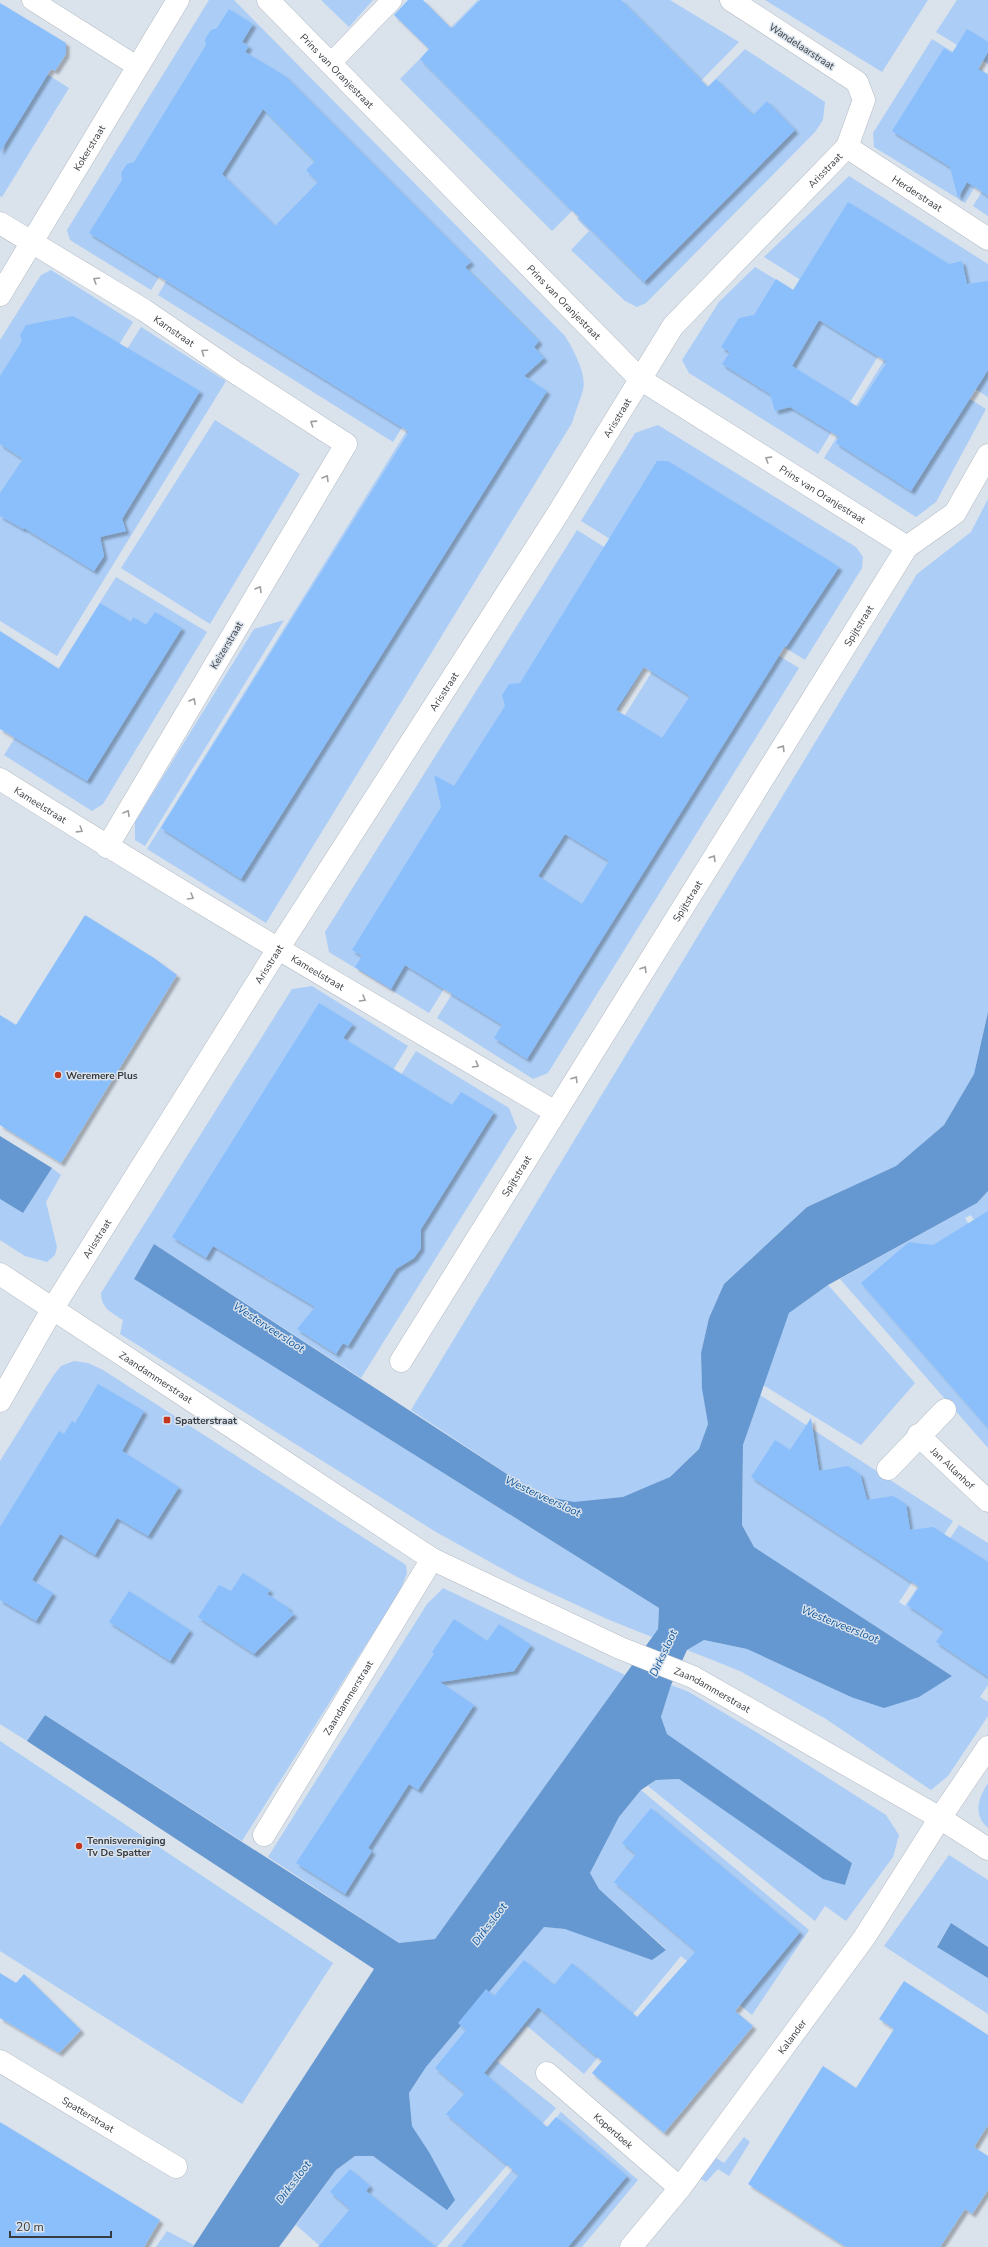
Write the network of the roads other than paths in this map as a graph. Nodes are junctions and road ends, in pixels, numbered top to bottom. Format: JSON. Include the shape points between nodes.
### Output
{"nodes":[{"id":1,"x":32,"y":0,"type":"edge"},
{"id":2,"x":178,"y":0,"type":"edge"},
{"id":3,"x":268,"y":0,"type":"edge"},
{"id":4,"x":392,"y":0,"type":"edge"},
{"id":5,"x":731,"y":0,"type":"edge"},
{"id":6,"x":330,"y":64,"type":"junction"},
{"id":7,"x":138,"y":67,"type":"junction"},
{"id":8,"x":864,"y":100,"type":"joint"},
{"id":9,"x":847,"y":147,"type":"junction"},
{"id":10,"x":0,"y":223,"type":"edge"},
{"id":11,"x":988,"y":239,"type":"edge"},
{"id":12,"x":33,"y":242,"type":"junction"},
{"id":13,"x":0,"y":295,"type":"edge"},
{"id":14,"x":640,"y":379,"type":"junction"},
{"id":15,"x":346,"y":444,"type":"joint"},
{"id":16,"x":988,"y":455,"type":"edge"},
{"id":17,"x":907,"y":547,"type":"junction"},
{"id":18,"x":0,"y":779,"type":"edge"},
{"id":19,"x":107,"y":847,"type":"junction"},
{"id":20,"x":278,"y":949,"type":"junction"},
{"id":21,"x":555,"y":1112,"type":"junction"},
{"id":22,"x":0,"y":1274,"type":"edge"},
{"id":23,"x":53,"y":1308,"type":"junction"},
{"id":24,"x":401,"y":1361,"type":"dead end"},
{"id":25,"x":0,"y":1401,"type":"edge"},
{"id":26,"x":945,"y":1410,"type":"dead end"},
{"id":27,"x":918,"y":1435,"type":"junction"},
{"id":28,"x":888,"y":1469,"type":"dead end"},
{"id":29,"x":988,"y":1501,"type":"edge"},
{"id":30,"x":432,"y":1559,"type":"junction"},
{"id":31,"x":988,"y":1747,"type":"edge"},
{"id":32,"x":940,"y":1818,"type":"junction"},
{"id":33,"x":264,"y":1835,"type":"dead end"},
{"id":34,"x":988,"y":1849,"type":"edge"},
{"id":35,"x":0,"y":2062,"type":"edge"},
{"id":36,"x":547,"y":2072,"type":"dead end"},
{"id":37,"x":176,"y":2167,"type":"dead end"},
{"id":38,"x":680,"y":2188,"type":"junction"},
{"id":39,"x":631,"y":2247,"type":"edge"}],
"edges":[{"from":1,"to":7,"type":"lane"},
{"from":2,"to":7,"type":"street","name":"Kokerstraat"},
{"from":3,"to":6,"type":"street","name":"Prins van Oranjestraat"},
{"from":4,"to":6,"type":"lane"},
{"from":5,"to":8,"type":"street","name":"Wandelaarstraat","via":[[856,82]]},
{"from":6,"to":14,"type":"street","name":"Prins van Oranjestraat"},
{"from":7,"to":12,"type":"street","name":"Kokerstraat"},
{"from":8,"to":9,"type":"street","name":"Arisstraat"},
{"from":9,"to":11,"type":"street","name":"Herderstraat"},
{"from":9,"to":14,"type":"street","name":"Arisstraat","via":[[673,326]]},
{"from":10,"to":12,"type":"street","name":"Karnstraat"},
{"from":12,"to":13,"type":"street","name":"Kokerstraat"},
{"from":15,"to":12,"type":"street","name":"Karnstraat","one_way":true,"via":[[144,310]]},
{"from":17,"to":14,"type":"street","name":"Prins van Oranjestraat","one_way":true},
{"from":14,"to":20,"type":"street","name":"Arisstraat","via":[[557,515]]},
{"from":19,"to":15,"type":"street","name":"Keizerstraat","one_way":true},
{"from":16,"to":17,"type":"street","name":"Spijtstraat","via":[[955,513]]},
{"from":21,"to":17,"type":"street","name":"Spijtstraat","one_way":true},
{"from":18,"to":19,"type":"street","name":"Kameelstraat","one_way":true},
{"from":19,"to":20,"type":"street","name":"Kameelstraat","one_way":true},
{"from":20,"to":21,"type":"street","name":"Kameelstraat","one_way":true},
{"from":20,"to":23,"type":"street","name":"Arisstraat"},
{"from":21,"to":24,"type":"street","name":"Spijtstraat"},
{"from":22,"to":23,"type":"street","name":"Zaandammerstraat"},
{"from":23,"to":25,"type":"street"},
{"from":23,"to":30,"type":"street","name":"Zaandammerstraat"},
{"from":26,"to":27,"type":"street"},
{"from":27,"to":28,"type":"street"},
{"from":27,"to":29,"type":"street","name":"Jan Allanhof"},
{"from":30,"to":32,"type":"street","name":"Zaandammerstraat","via":[[620,1648],[693,1677]]},
{"from":30,"to":33,"type":"street","name":"Zaandammerstraat"},
{"from":31,"to":32,"type":"street","name":"Kalander"},
{"from":32,"to":34,"type":"street","name":"Zaandammerstraat"},
{"from":32,"to":38,"type":"street","name":"Kalander","via":[[864,1938]]},
{"from":35,"to":37,"type":"street","name":"Spatterstraat"},
{"from":36,"to":38,"type":"street","name":"Koperdoek"},
{"from":38,"to":39,"type":"street","name":"Kalander"}]}
